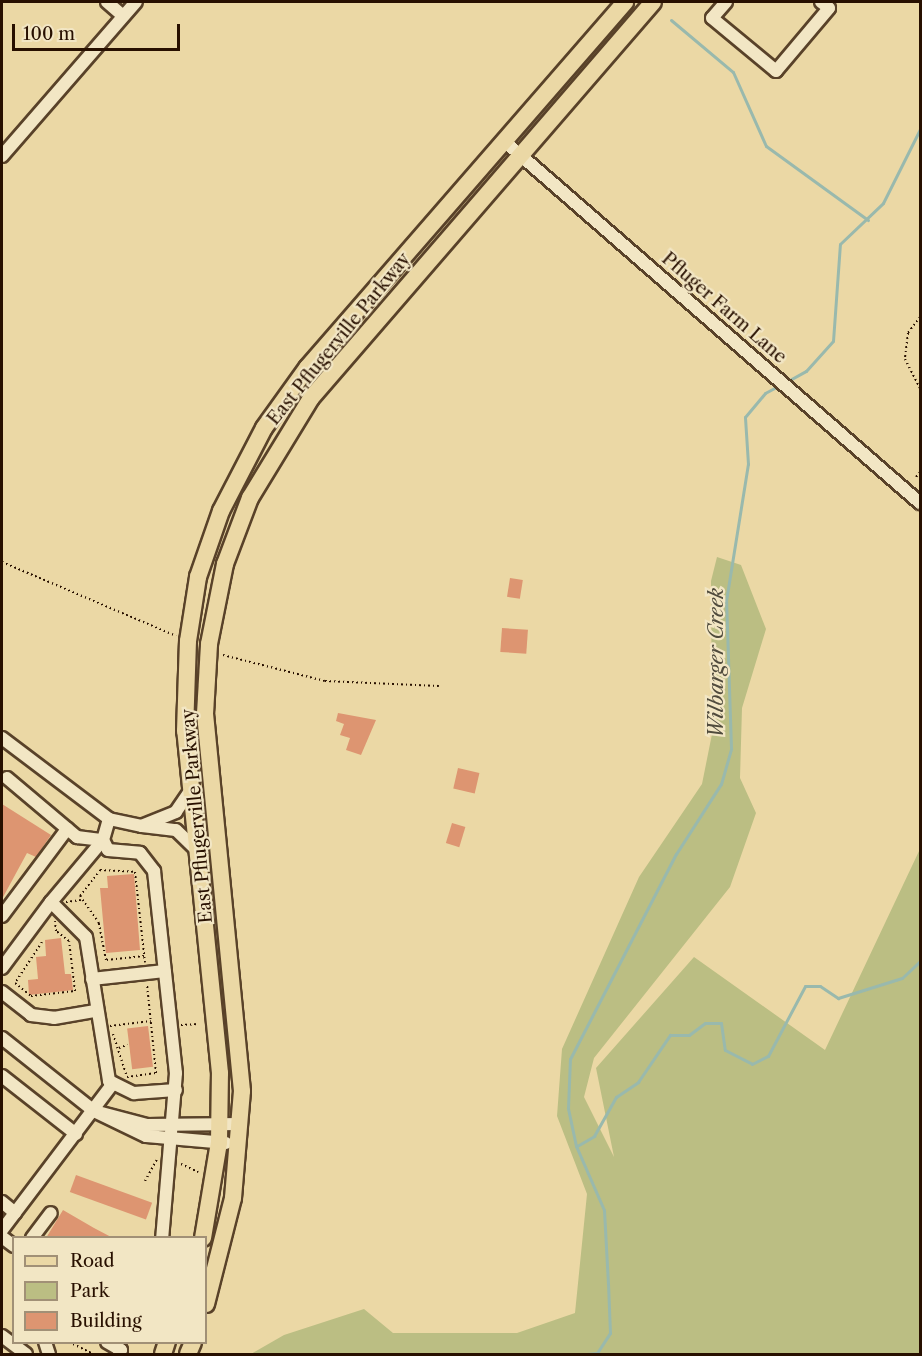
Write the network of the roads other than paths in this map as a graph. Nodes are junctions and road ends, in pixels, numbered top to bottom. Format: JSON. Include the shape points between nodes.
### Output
{"nodes":[{"id":1,"x":107,"y":2,"type":"edge"},
{"id":2,"x":136,"y":2,"type":"edge"},
{"id":3,"x":625,"y":2,"type":"edge"},
{"id":4,"x":652,"y":2,"type":"edge"},
{"id":5,"x":726,"y":2,"type":"edge"},
{"id":6,"x":821,"y":2,"type":"edge"},
{"id":7,"x":123,"y":16,"type":"junction"},
{"id":8,"x":503,"y":140,"type":"junction"},
{"id":9,"x":520,"y":154,"type":"junction"},
{"id":10,"x":2,"y":156,"type":"edge"},
{"id":11,"x":921,"y":503,"type":"edge"},
{"id":12,"x":188,"y":641,"type":"junction"},
{"id":13,"x":209,"y":644,"type":"junction"},
{"id":14,"x":2,"y":738,"type":"edge"},
{"id":15,"x":7,"y":778,"type":"dead end"},
{"id":16,"x":190,"y":790,"type":"junction"},
{"id":17,"x":109,"y":819,"type":"junction"},
{"id":18,"x":141,"y":826,"type":"junction"},
{"id":19,"x":67,"y":829,"type":"junction"},
{"id":20,"x":103,"y":840,"type":"junction"},
{"id":21,"x":196,"y":850,"type":"junction"},
{"id":22,"x":51,"y":902,"type":"junction"},
{"id":23,"x":2,"y":914,"type":"edge"},
{"id":24,"x":2,"y":968,"type":"edge"},
{"id":25,"x":165,"y":971,"type":"junction"},
{"id":26,"x":92,"y":979,"type":"junction"},
{"id":27,"x":2,"y":993,"type":"edge"},
{"id":28,"x":95,"y":1011,"type":"junction"},
{"id":29,"x":2,"y":1038,"type":"edge"},
{"id":30,"x":2,"y":1076,"type":"edge"},
{"id":31,"x":113,"y":1083,"type":"junction"},
{"id":32,"x":176,"y":1090,"type":"junction"},
{"id":33,"x":94,"y":1111,"type":"junction"},
{"id":34,"x":220,"y":1123,"type":"junction"},
{"id":35,"x":241,"y":1124,"type":"junction"},
{"id":36,"x":175,"y":1125,"type":"junction"},
{"id":37,"x":76,"y":1134,"type":"junction"},
{"id":38,"x":174,"y":1140,"type":"junction"},
{"id":39,"x":219,"y":1142,"type":"junction"},
{"id":40,"x":240,"y":1146,"type":"junction"},
{"id":41,"x":2,"y":1202,"type":"edge"},
{"id":42,"x":15,"y":1213,"type":"junction"},
{"id":43,"x":51,"y":1213,"type":"dead end"},
{"id":44,"x":2,"y":1230,"type":"edge"},
{"id":45,"x":34,"y":1236,"type":"edge"},
{"id":46,"x":162,"y":1236,"type":"edge"},
{"id":47,"x":203,"y":1236,"type":"edge"},
{"id":48,"x":207,"y":1301,"type":"edge"},
{"id":49,"x":13,"y":1344,"type":"edge"},
{"id":50,"x":26,"y":1354,"type":"edge"}],
"edges":[{"from":1,"to":7,"type":"street"},
{"from":2,"to":7,"type":"street"},
{"from":3,"to":8,"type":"main road","name":"East Pflugerville Parkway"},
{"from":4,"to":9,"type":"main road","name":"East Pflugerville Parkway"},
{"from":5,"to":6,"type":"street","via":[[712,18],[776,71],[829,8]]},
{"from":7,"to":10,"type":"street"},
{"from":8,"to":9,"type":"street","name":"Pfluger Farm Lane"},
{"from":8,"to":12,"type":"main road","name":"East Pflugerville Parkway","via":[[307,368],[264,428],[220,511],[198,577]]},
{"from":9,"to":11,"type":"street","name":"Pfluger Farm Lane"},
{"from":9,"to":13,"type":"main road","name":"East Pflugerville Parkway","via":[[311,398],[275,449],[225,564]]},
{"from":12,"to":13,"type":"street"},
{"from":12,"to":16,"type":"main road","name":"East Pflugerville Parkway","via":[[185,731]]},
{"from":13,"to":35,"type":"main road","name":"East Pflugerville Parkway","via":[[205,714],[238,1029]]},
{"from":14,"to":17,"type":"street"},
{"from":15,"to":19,"type":"street"},
{"from":16,"to":18,"type":"street","via":[[176,812]]},
{"from":16,"to":21,"type":"main road","name":"East Pflugerville Parkway"},
{"from":17,"to":18,"type":"street"},
{"from":17,"to":20,"type":"street"},
{"from":18,"to":21,"type":"street","via":[[176,830]]},
{"from":19,"to":20,"type":"street","via":[[77,837]]},
{"from":19,"to":23,"type":"street"},
{"from":20,"to":22,"type":"street"},
{"from":20,"to":25,"type":"street","via":[[108,850],[140,854],[151,862]]},
{"from":21,"to":34,"type":"main road","name":"East Pflugerville Parkway","via":[[220,1073]]},
{"from":22,"to":24,"type":"street"},
{"from":22,"to":26,"type":"street","via":[[86,937]]},
{"from":25,"to":26,"type":"street"},
{"from":25,"to":32,"type":"street"},
{"from":26,"to":28,"type":"street"},
{"from":27,"to":28,"type":"street","via":[[31,1015],[54,1018]]},
{"from":28,"to":31,"type":"street"},
{"from":29,"to":33,"type":"street"},
{"from":30,"to":37,"type":"street"},
{"from":31,"to":32,"type":"street","via":[[134,1093]]},
{"from":31,"to":33,"type":"street"},
{"from":32,"to":36,"type":"street"},
{"from":33,"to":36,"type":"street","via":[[120,1120]]},
{"from":33,"to":37,"type":"street"},
{"from":33,"to":38,"type":"street","via":[[118,1126]]},
{"from":34,"to":35,"type":"street"},
{"from":34,"to":36,"type":"street"},
{"from":34,"to":39,"type":"main road","name":"East Pflugerville Parkway"},
{"from":35,"to":40,"type":"main road","name":"East Pflugerville Parkway"},
{"from":36,"to":38,"type":"street"},
{"from":37,"to":42,"type":"street"},
{"from":38,"to":39,"type":"street"},
{"from":38,"to":46,"type":"street"},
{"from":39,"to":40,"type":"street"},
{"from":39,"to":47,"type":"main road","name":"East Pflugerville Parkway"},
{"from":40,"to":48,"type":"main road","name":"East Pflugerville Parkway","via":[[219,1263]]},
{"from":41,"to":42,"type":"street"},
{"from":42,"to":44,"type":"street"},
{"from":43,"to":45,"type":"street"},
{"from":49,"to":50,"type":"street"}]}
